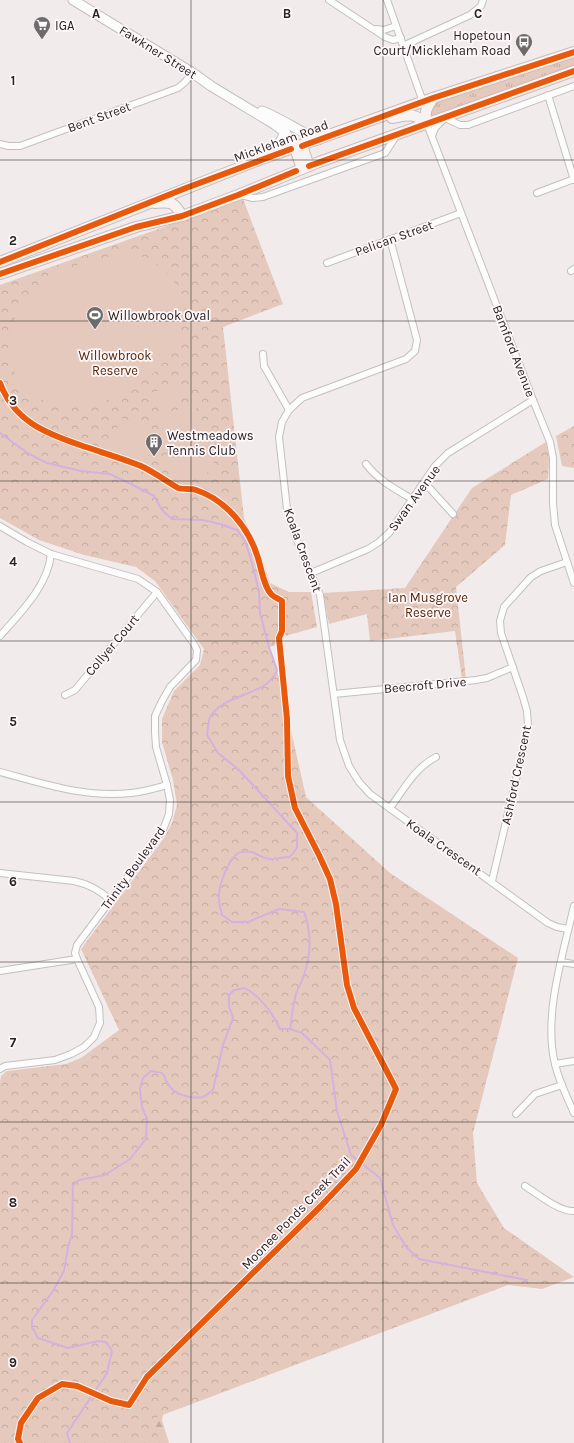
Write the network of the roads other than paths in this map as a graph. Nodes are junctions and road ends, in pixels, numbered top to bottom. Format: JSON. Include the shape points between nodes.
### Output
{"nodes":[{"id":1,"x":73,"y":0,"type":"edge"},
{"id":2,"x":330,"y":0,"type":"edge"},
{"id":3,"x":387,"y":0,"type":"edge"},
{"id":4,"x":483,"y":0,"type":"edge"},
{"id":5,"x":396,"y":26,"type":"junction"},
{"id":6,"x":374,"y":29,"type":"junction"},
{"id":7,"x":401,"y":38,"type":"junction"},
{"id":8,"x":403,"y":46,"type":"junction"},
{"id":9,"x":574,"y":52,"type":"edge"},
{"id":10,"x":574,"y":71,"type":"edge"},
{"id":11,"x":193,"y":73,"type":"junction"},
{"id":12,"x":574,"y":86,"type":"edge"},
{"id":13,"x":548,"y":95,"type":"junction"},
{"id":14,"x":433,"y":98,"type":"junction"},
{"id":15,"x":422,"y":102,"type":"junction"},
{"id":16,"x":244,"y":104,"type":"junction"},
{"id":17,"x":445,"y":118,"type":"junction"},
{"id":18,"x":368,"y":122,"type":"junction"},
{"id":19,"x":291,"y":124,"type":"junction"},
{"id":20,"x":427,"y":124,"type":"junction"},
{"id":21,"x":285,"y":132,"type":"junction"},
{"id":22,"x":397,"y":135,"type":"junction"},
{"id":23,"x":432,"y":136,"type":"junction"},
{"id":24,"x":318,"y":140,"type":"junction"},
{"id":25,"x":0,"y":144,"type":"edge"},
{"id":26,"x":298,"y":147,"type":"junction"},
{"id":27,"x":256,"y":161,"type":"junction"},
{"id":28,"x":306,"y":167,"type":"junction"},
{"id":29,"x":574,"y":179,"type":"edge"},
{"id":30,"x":186,"y":188,"type":"junction"},
{"id":31,"x":537,"y":193,"type":"dead end"},
{"id":32,"x":238,"y":195,"type":"junction"},
{"id":33,"x":147,"y":203,"type":"junction"},
{"id":34,"x":462,"y":213,"type":"junction"},
{"id":35,"x":182,"y":216,"type":"junction"},
{"id":36,"x":390,"y":239,"type":"junction"},
{"id":37,"x":47,"y":243,"type":"junction"},
{"id":38,"x":59,"y":254,"type":"junction"},
{"id":39,"x":0,"y":262,"type":"edge"},
{"id":40,"x":327,"y":262,"type":"dead end"},
{"id":41,"x":0,"y":274,"type":"edge"},
{"id":42,"x":263,"y":354,"type":"dead end"},
{"id":43,"x":533,"y":400,"type":"junction"},
{"id":44,"x":288,"y":410,"type":"junction"},
{"id":45,"x":366,"y":464,"type":"dead end"},
{"id":46,"x":424,"y":482,"type":"junction"},
{"id":47,"x":412,"y":499,"type":"junction"},
{"id":48,"x":453,"y":514,"type":"dead end"},
{"id":49,"x":0,"y":526,"type":"edge"},
{"id":50,"x":52,"y":554,"type":"junction"},
{"id":51,"x":567,"y":562,"type":"junction"},
{"id":52,"x":311,"y":573,"type":"junction"},
{"id":53,"x":574,"y":582,"type":"edge"},
{"id":54,"x":157,"y":592,"type":"junction"},
{"id":55,"x":0,"y":636,"type":"edge"},
{"id":56,"x":513,"y":667,"type":"junction"},
{"id":57,"x":334,"y":694,"type":"junction"},
{"id":58,"x":65,"y":695,"type":"dead end"},
{"id":59,"x":436,"y":757,"type":"dead end"},
{"id":60,"x":0,"y":772,"type":"edge"},
{"id":61,"x":167,"y":785,"type":"junction"},
{"id":62,"x":390,"y":808,"type":"junction"},
{"id":63,"x":0,"y":874,"type":"edge"},
{"id":64,"x":492,"y":881,"type":"junction"},
{"id":65,"x":110,"y":900,"type":"junction"},
{"id":66,"x":574,"y":906,"type":"edge"},
{"id":67,"x":568,"y":929,"type":"junction"},
{"id":68,"x":77,"y":960,"type":"junction"},
{"id":69,"x":561,"y":962,"type":"junction"},
{"id":70,"x":574,"y":964,"type":"edge"},
{"id":71,"x":0,"y":971,"type":"edge"},
{"id":72,"x":574,"y":1062,"type":"edge"},
{"id":73,"x":555,"y":1064,"type":"junction"},
{"id":74,"x":0,"y":1069,"type":"edge"},
{"id":75,"x":562,"y":1085,"type":"junction"},
{"id":76,"x":574,"y":1113,"type":"edge"},
{"id":77,"x":516,"y":1114,"type":"dead end"},
{"id":78,"x":525,"y":1186,"type":"dead end"},
{"id":79,"x":574,"y":1211,"type":"edge"}],
"edges":[{"from":1,"to":11,"type":"street","name":"Fawkner Street"},
{"from":2,"to":6,"type":"street"},
{"from":3,"to":5,"type":"street"},
{"from":4,"to":8,"type":"street","via":[[470,15]]},
{"from":5,"to":6,"type":"street","via":[[384,30]]},
{"from":5,"to":7,"type":"street"},
{"from":6,"to":7,"type":"street","via":[[393,40]]},
{"from":7,"to":8,"type":"street"},
{"from":8,"to":15,"type":"street"},
{"from":9,"to":14,"type":"main road","name":"Mickleham Road"},
{"from":10,"to":17,"type":"main road"},
{"from":11,"to":16,"type":"street","name":"Fawkner Street"},
{"from":11,"to":25,"type":"street","name":"Bent Street","via":[[178,88],[27,144]]},
{"from":12,"to":13,"type":"street"},
{"from":13,"to":17,"type":"street","via":[[468,125],[460,125]]},
{"from":13,"to":29,"type":"street"},
{"from":14,"to":15,"type":"main road","name":"Mickleham Road"},
{"from":14,"to":20,"type":"main road","via":[[425,114]]},
{"from":15,"to":18,"type":"main road","name":"Mickleham Road"},
{"from":16,"to":19,"type":"street","name":"Fawkner Street"},
{"from":16,"to":21,"type":"street","name":"Fawkner Street"},
{"from":17,"to":20,"type":"main road"},
{"from":17,"to":23,"type":"street","via":[[435,128]]},
{"from":18,"to":20,"type":"main road","via":[[408,115],[418,116]]},
{"from":18,"to":24,"type":"main road","name":"Mickleham Road"},
{"from":19,"to":24,"type":"street","name":"Fawkner Street"},
{"from":19,"to":26,"type":"street"},
{"from":20,"to":22,"type":"main road"},
{"from":20,"to":23,"type":"street","name":"Bamford Avenue"},
{"from":21,"to":26,"type":"street","name":"Fawkner Street"},
{"from":21,"to":27,"type":"street","via":[[278,147]]},
{"from":22,"to":28,"type":"main road"},
{"from":22,"to":32,"type":"street","via":[[385,153],[263,197]]},
{"from":23,"to":34,"type":"street","name":"Bamford Avenue"},
{"from":24,"to":26,"type":"main road","name":"Mickleham Road"},
{"from":26,"to":27,"type":"main road","name":"Mickleham Road"},
{"from":26,"to":28,"type":"main road"},
{"from":27,"to":30,"type":"main road","name":"Mickleham Road"},
{"from":28,"to":32,"type":"main road"},
{"from":29,"to":31,"type":"street"},
{"from":30,"to":33,"type":"main road","name":"Mickleham Road"},
{"from":30,"to":35,"type":"main road","via":[[180,200]]},
{"from":32,"to":35,"type":"main road"},
{"from":33,"to":35,"type":"main road","via":[[171,202],[177,206]]},
{"from":33,"to":37,"type":"main road","name":"Mickleham Road"},
{"from":34,"to":36,"type":"street","name":"Pelican Street"},
{"from":34,"to":43,"type":"street","name":"Bamford Avenue"},
{"from":35,"to":38,"type":"main road","via":[[136,227]]},
{"from":36,"to":40,"type":"street","name":"Pelican Street"},
{"from":36,"to":44,"type":"street","name":"Koala Crescent","via":[[417,340],[414,351],[406,358],[302,398]]},
{"from":37,"to":38,"type":"main road","via":[[51,250]]},
{"from":37,"to":39,"type":"main road","name":"Mickleham Road"},
{"from":38,"to":41,"type":"main road"},
{"from":42,"to":44,"type":"street","via":[[264,366]]},
{"from":43,"to":46,"type":"street","name":"Swan Avenue","via":[[448,453]]},
{"from":43,"to":51,"type":"street","name":"Bamford Avenue","via":[[550,442],[553,458],[555,525]]},
{"from":44,"to":52,"type":"street","name":"Koala Crescent","via":[[279,437],[287,509]]},
{"from":45,"to":47,"type":"street","via":[[383,482]]},
{"from":46,"to":47,"type":"street","name":"Swan Avenue"},
{"from":46,"to":48,"type":"street"},
{"from":47,"to":52,"type":"street","name":"Swan Avenue","via":[[390,533],[379,542]]},
{"from":49,"to":50,"type":"street","name":"Trinity Boulevard"},
{"from":50,"to":54,"type":"street","name":"Trinity Boulevard","via":[[138,578]]},
{"from":50,"to":55,"type":"street","via":[[47,572],[40,584]]},
{"from":51,"to":53,"type":"street","name":"Bamford Avenue"},
{"from":51,"to":56,"type":"street","name":"Ashford Crescent","via":[[531,577],[504,607],[500,620],[501,633]]},
{"from":52,"to":57,"type":"street","name":"Koala Crescent","via":[[320,595]]},
{"from":54,"to":58,"type":"street","name":"Collyer Court","via":[[75,690]]},
{"from":54,"to":61,"type":"street","name":"Trinity Boulevard","via":[[197,650],[196,660],[170,687],[155,716],[156,747]]},
{"from":56,"to":57,"type":"street","name":"Beecroft Drive","via":[[476,680]]},
{"from":56,"to":64,"type":"street","name":"Ashford Crescent","via":[[528,725]]},
{"from":57,"to":62,"type":"street","name":"Koala Crescent","via":[[340,740],[349,766],[370,794]]},
{"from":59,"to":62,"type":"street","via":[[426,762],[415,773]]},
{"from":60,"to":61,"type":"street","via":[[78,792],[100,794],[132,793]]},
{"from":61,"to":65,"type":"street","name":"Trinity Boulevard","via":[[170,807],[163,830]]},
{"from":62,"to":64,"type":"street","name":"Koala Crescent"},
{"from":63,"to":65,"type":"street","via":[[84,883]]},
{"from":64,"to":67,"type":"street","name":"Koala Crescent","via":[[548,923]]},
{"from":65,"to":68,"type":"street","name":"Trinity Boulevard","via":[[77,945]]},
{"from":66,"to":67,"type":"street"},
{"from":67,"to":69,"type":"street"},
{"from":68,"to":71,"type":"street"},
{"from":68,"to":74,"type":"street","via":[[99,1007],[100,1022],[94,1037],[84,1047],[55,1060],[5,1066]]},
{"from":69,"to":70,"type":"street"},
{"from":69,"to":73,"type":"street","via":[[551,1025]]},
{"from":72,"to":73,"type":"street"},
{"from":73,"to":75,"type":"street"},
{"from":75,"to":76,"type":"street"},
{"from":75,"to":77,"type":"street","via":[[535,1094]]},
{"from":78,"to":79,"type":"street","via":[[562,1208]]}]}
